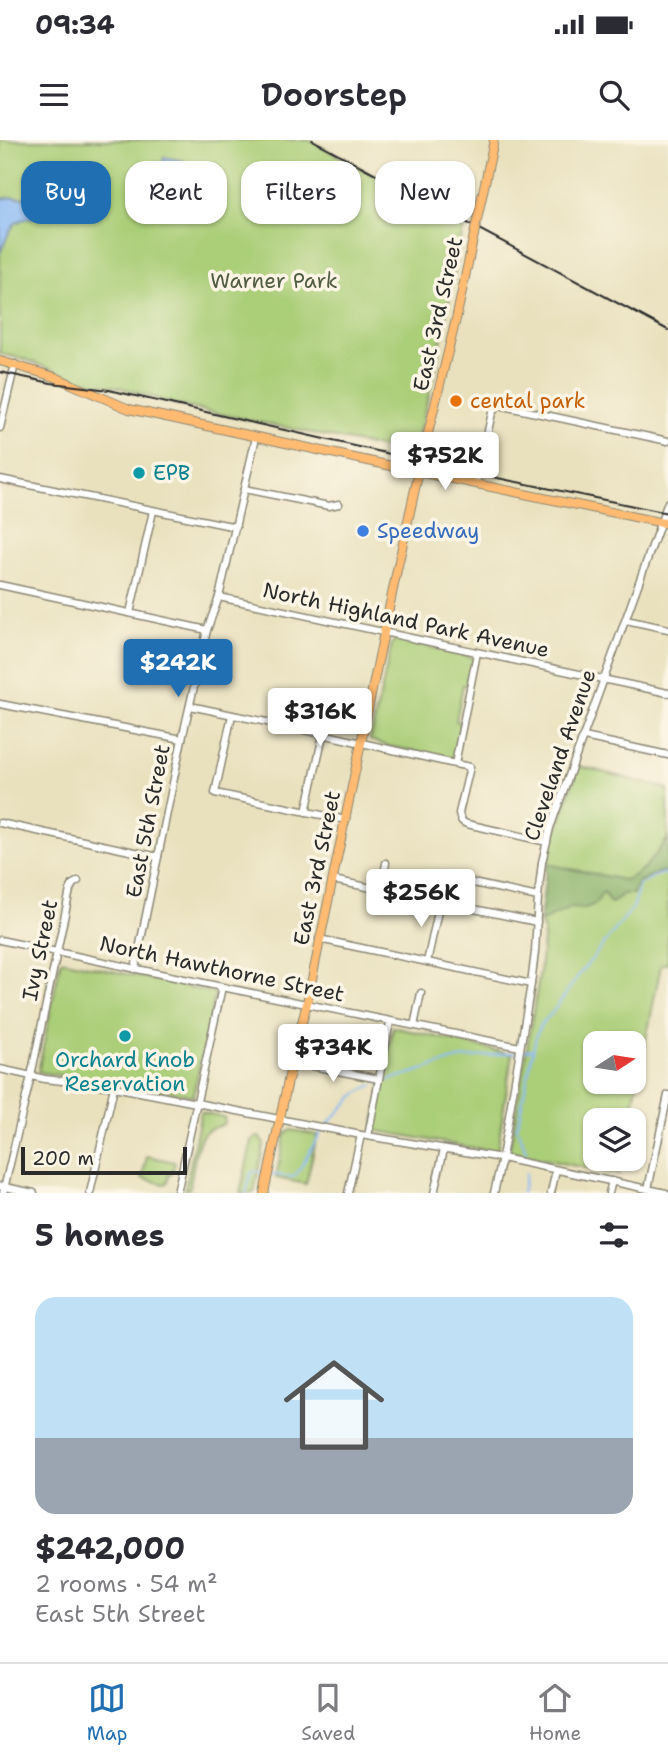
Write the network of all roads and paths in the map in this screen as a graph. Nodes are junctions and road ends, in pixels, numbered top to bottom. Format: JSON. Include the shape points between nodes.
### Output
{"nodes":[{"id":1,"x":494,"y":140,"type":"edge"},
{"id":2,"x":0,"y":361,"type":"edge"},
{"id":3,"x":15,"y":364,"type":"junction"},
{"id":4,"x":0,"y":428,"type":"edge"},
{"id":5,"x":256,"y":437,"type":"junction"},
{"id":6,"x":668,"y":442,"type":"edge"},
{"id":7,"x":419,"y":472,"type":"junction"},
{"id":8,"x":0,"y":479,"type":"edge"},
{"id":9,"x":476,"y":484,"type":"junction"},
{"id":10,"x":244,"y":489,"type":"junction"},
{"id":11,"x":668,"y":502,"type":"edge"},
{"id":12,"x":339,"y":504,"type":"dead end"},
{"id":13,"x":153,"y":511,"type":"junction"},
{"id":14,"x":664,"y":524,"type":"edge"},
{"id":15,"x":236,"y":527,"type":"junction"},
{"id":16,"x":0,"y":585,"type":"edge"},
{"id":17,"x":219,"y":597,"type":"junction"},
{"id":18,"x":130,"y":613,"type":"junction"},
{"id":19,"x":626,"y":620,"type":"junction"},
{"id":20,"x":668,"y":629,"type":"edge"},
{"id":21,"x":207,"y":630,"type":"junction"},
{"id":22,"x":384,"y":634,"type":"junction"},
{"id":23,"x":477,"y":653,"type":"junction"},
{"id":24,"x":603,"y":680,"type":"junction"},
{"id":25,"x":668,"y":693,"type":"edge"},
{"id":26,"x":0,"y":704,"type":"edge"},
{"id":27,"x":190,"y":706,"type":"junction"},
{"id":28,"x":232,"y":715,"type":"junction"},
{"id":29,"x":323,"y":735,"type":"junction"},
{"id":30,"x":584,"y":737,"type":"junction"},
{"id":31,"x":183,"y":738,"type":"junction"},
{"id":32,"x":361,"y":744,"type":"junction"},
{"id":33,"x":668,"y":755,"type":"edge"},
{"id":34,"x":455,"y":764,"type":"junction"},
{"id":35,"x":306,"y":812,"type":"junction"},
{"id":36,"x":346,"y":820,"type":"junction"},
{"id":37,"x":0,"y":823,"type":"edge"},
{"id":38,"x":547,"y":842,"type":"junction"},
{"id":39,"x":158,"y":857,"type":"junction"},
{"id":40,"x":386,"y":863,"type":"dead end"},
{"id":41,"x":445,"y":877,"type":"dead end"},
{"id":42,"x":333,"y":880,"type":"junction"},
{"id":43,"x":78,"y":881,"type":"dead end"},
{"id":44,"x":381,"y":890,"type":"junction"},
{"id":45,"x":538,"y":897,"type":"junction"},
{"id":46,"x":440,"y":902,"type":"junction"},
{"id":47,"x":537,"y":922,"type":"junction"},
{"id":48,"x":320,"y":939,"type":"junction"},
{"id":49,"x":0,"y":940,"type":"edge"},
{"id":50,"x":57,"y":952,"type":"junction"},
{"id":51,"x":427,"y":962,"type":"junction"},
{"id":52,"x":135,"y":969,"type":"junction"},
{"id":53,"x":531,"y":984,"type":"junction"},
{"id":54,"x":222,"y":988,"type":"junction"},
{"id":55,"x":421,"y":993,"type":"dead end"},
{"id":56,"x":307,"y":1003,"type":"junction"},
{"id":57,"x":390,"y":1022,"type":"junction"},
{"id":58,"x":414,"y":1026,"type":"junction"},
{"id":59,"x":520,"y":1047,"type":"junction"},
{"id":60,"x":292,"y":1062,"type":"junction"},
{"id":61,"x":0,"y":1069,"type":"edge"},
{"id":62,"x":32,"y":1076,"type":"junction"},
{"id":63,"x":379,"y":1079,"type":"junction"},
{"id":64,"x":114,"y":1087,"type":"junction"},
{"id":65,"x":668,"y":1095,"type":"edge"},
{"id":66,"x":197,"y":1103,"type":"junction"},
{"id":67,"x":279,"y":1120,"type":"junction"},
{"id":68,"x":365,"y":1136,"type":"junction"},
{"id":69,"x":444,"y":1149,"type":"junction"},
{"id":70,"x":502,"y":1158,"type":"junction"},
{"id":71,"x":556,"y":1170,"type":"junction"},
{"id":72,"x":612,"y":1181,"type":"junction"},
{"id":73,"x":3,"y":1188,"type":"edge"},
{"id":74,"x":648,"y":1189,"type":"junction"},
{"id":75,"x":34,"y":1193,"type":"edge"},
{"id":76,"x":90,"y":1193,"type":"edge"},
{"id":77,"x":177,"y":1193,"type":"edge"},
{"id":78,"x":264,"y":1193,"type":"edge"},
{"id":79,"x":348,"y":1193,"type":"edge"},
{"id":80,"x":434,"y":1193,"type":"edge"},
{"id":81,"x":494,"y":1193,"type":"edge"},
{"id":82,"x":551,"y":1193,"type":"edge"},
{"id":83,"x":609,"y":1193,"type":"edge"},
{"id":84,"x":666,"y":1193,"type":"edge"}],
"edges":[{"from":1,"to":7,"type":"main road","name":"East 3rd Street","bridge":true},
{"from":2,"to":3,"type":"main road"},
{"from":3,"to":4,"type":"street"},
{"from":3,"to":5,"type":"main road","via":[[130,409]]},
{"from":5,"to":7,"type":"main road"},
{"from":5,"to":10,"type":"street","name":"East 5th Street"},
{"from":6,"to":9,"type":"street","via":[[498,405],[492,413]]},
{"from":7,"to":9,"type":"main road"},
{"from":7,"to":22,"type":"main road","name":"East 3rd Street"},
{"from":8,"to":13,"type":"street"},
{"from":9,"to":14,"type":"main road"},
{"from":10,"to":12,"type":"street","via":[[329,506]]},
{"from":10,"to":15,"type":"street","name":"East 5th Street"},
{"from":11,"to":14,"type":"street","name":"Cleveland Avenue"},
{"from":13,"to":15,"type":"street"},
{"from":13,"to":18,"type":"street"},
{"from":14,"to":19,"type":"street","name":"Cleveland Avenue"},
{"from":15,"to":17,"type":"street","name":"East 5th Street"},
{"from":16,"to":18,"type":"street"},
{"from":17,"to":21,"type":"street","name":"East 5th Street"},
{"from":17,"to":22,"type":"street","name":"North Highland Park Avenue"},
{"from":18,"to":21,"type":"street"},
{"from":19,"to":20,"type":"street"},
{"from":19,"to":24,"type":"street","name":"Cleveland Avenue"},
{"from":21,"to":27,"type":"street","name":"East 5th Street"},
{"from":22,"to":23,"type":"street","name":"North Highland Park Avenue"},
{"from":22,"to":32,"type":"main road","name":"East 3rd Street"},
{"from":23,"to":24,"type":"street","name":"North Highland Park Avenue"},
{"from":23,"to":34,"type":"street"},
{"from":24,"to":25,"type":"street","name":"North Highland Park Avenue"},
{"from":24,"to":30,"type":"street","name":"Cleveland Avenue"},
{"from":26,"to":31,"type":"street"},
{"from":27,"to":28,"type":"street"},
{"from":27,"to":31,"type":"street","name":"East 5th Street"},
{"from":28,"to":29,"type":"street"},
{"from":28,"to":35,"type":"street","via":[[215,793]]},
{"from":29,"to":32,"type":"street"},
{"from":29,"to":35,"type":"street"},
{"from":30,"to":33,"type":"street"},
{"from":30,"to":38,"type":"street","name":"Cleveland Avenue"},
{"from":31,"to":39,"type":"street","name":"East 5th Street"},
{"from":32,"to":34,"type":"street"},
{"from":32,"to":36,"type":"main road","name":"East 3rd Street"},
{"from":34,"to":38,"type":"street","via":[[470,767],[462,822]]},
{"from":35,"to":36,"type":"street"},
{"from":36,"to":42,"type":"main road","name":"East 3rd Street"},
{"from":37,"to":39,"type":"street"},
{"from":38,"to":45,"type":"street","name":"Cleveland Avenue"},
{"from":39,"to":52,"type":"street","name":"East 5th Street"},
{"from":40,"to":44,"type":"street"},
{"from":41,"to":45,"type":"street"},
{"from":42,"to":44,"type":"street"},
{"from":42,"to":48,"type":"main road","name":"East 3rd Street"},
{"from":43,"to":50,"type":"street","name":"Ivy Street","via":[[70,890]]},
{"from":44,"to":46,"type":"street"},
{"from":45,"to":47,"type":"street","name":"Cleveland Avenue"},
{"from":46,"to":47,"type":"street"},
{"from":46,"to":51,"type":"street"},
{"from":47,"to":53,"type":"street","name":"Cleveland Avenue"},
{"from":48,"to":51,"type":"street"},
{"from":48,"to":56,"type":"main road","name":"East 3rd Street"},
{"from":49,"to":50,"type":"street","name":"North Hawthorne Street"},
{"from":50,"to":52,"type":"street","name":"North Hawthorne Street"},
{"from":50,"to":62,"type":"street","name":"Ivy Street"},
{"from":51,"to":53,"type":"street"},
{"from":52,"to":54,"type":"street","name":"North Hawthorne Street"},
{"from":53,"to":59,"type":"street","name":"Cleveland Avenue"},
{"from":54,"to":56,"type":"street","name":"North Hawthorne Street"},
{"from":54,"to":66,"type":"street"},
{"from":55,"to":58,"type":"street"},
{"from":56,"to":57,"type":"street","name":"North Hawthorne Street"},
{"from":56,"to":60,"type":"main road","name":"East 3rd Street"},
{"from":57,"to":58,"type":"street","name":"North Hawthorne Street"},
{"from":57,"to":63,"type":"street"},
{"from":58,"to":59,"type":"street","name":"North Hawthorne Street"},
{"from":59,"to":70,"type":"street","name":"Cleveland Avenue"},
{"from":60,"to":63,"type":"street"},
{"from":60,"to":67,"type":"main road","name":"East 3rd Street"},
{"from":61,"to":62,"type":"street"},
{"from":62,"to":64,"type":"street"},
{"from":62,"to":73,"type":"street","name":"Ivy Street"},
{"from":63,"to":68,"type":"street"},
{"from":64,"to":66,"type":"street"},
{"from":64,"to":76,"type":"street"},
{"from":65,"to":74,"type":"street"},
{"from":66,"to":67,"type":"street"},
{"from":66,"to":77,"type":"street"},
{"from":67,"to":68,"type":"street"},
{"from":67,"to":78,"type":"main road","name":"East 3rd Street"},
{"from":68,"to":69,"type":"street"},
{"from":68,"to":79,"type":"street"},
{"from":69,"to":70,"type":"street"},
{"from":69,"to":80,"type":"street"},
{"from":70,"to":71,"type":"street"},
{"from":70,"to":81,"type":"street","name":"Cleveland Avenue"},
{"from":71,"to":72,"type":"street"},
{"from":71,"to":82,"type":"street"},
{"from":72,"to":74,"type":"street"},
{"from":72,"to":83,"type":"street"},
{"from":73,"to":75,"type":"street"},
{"from":74,"to":84,"type":"street"}]}
